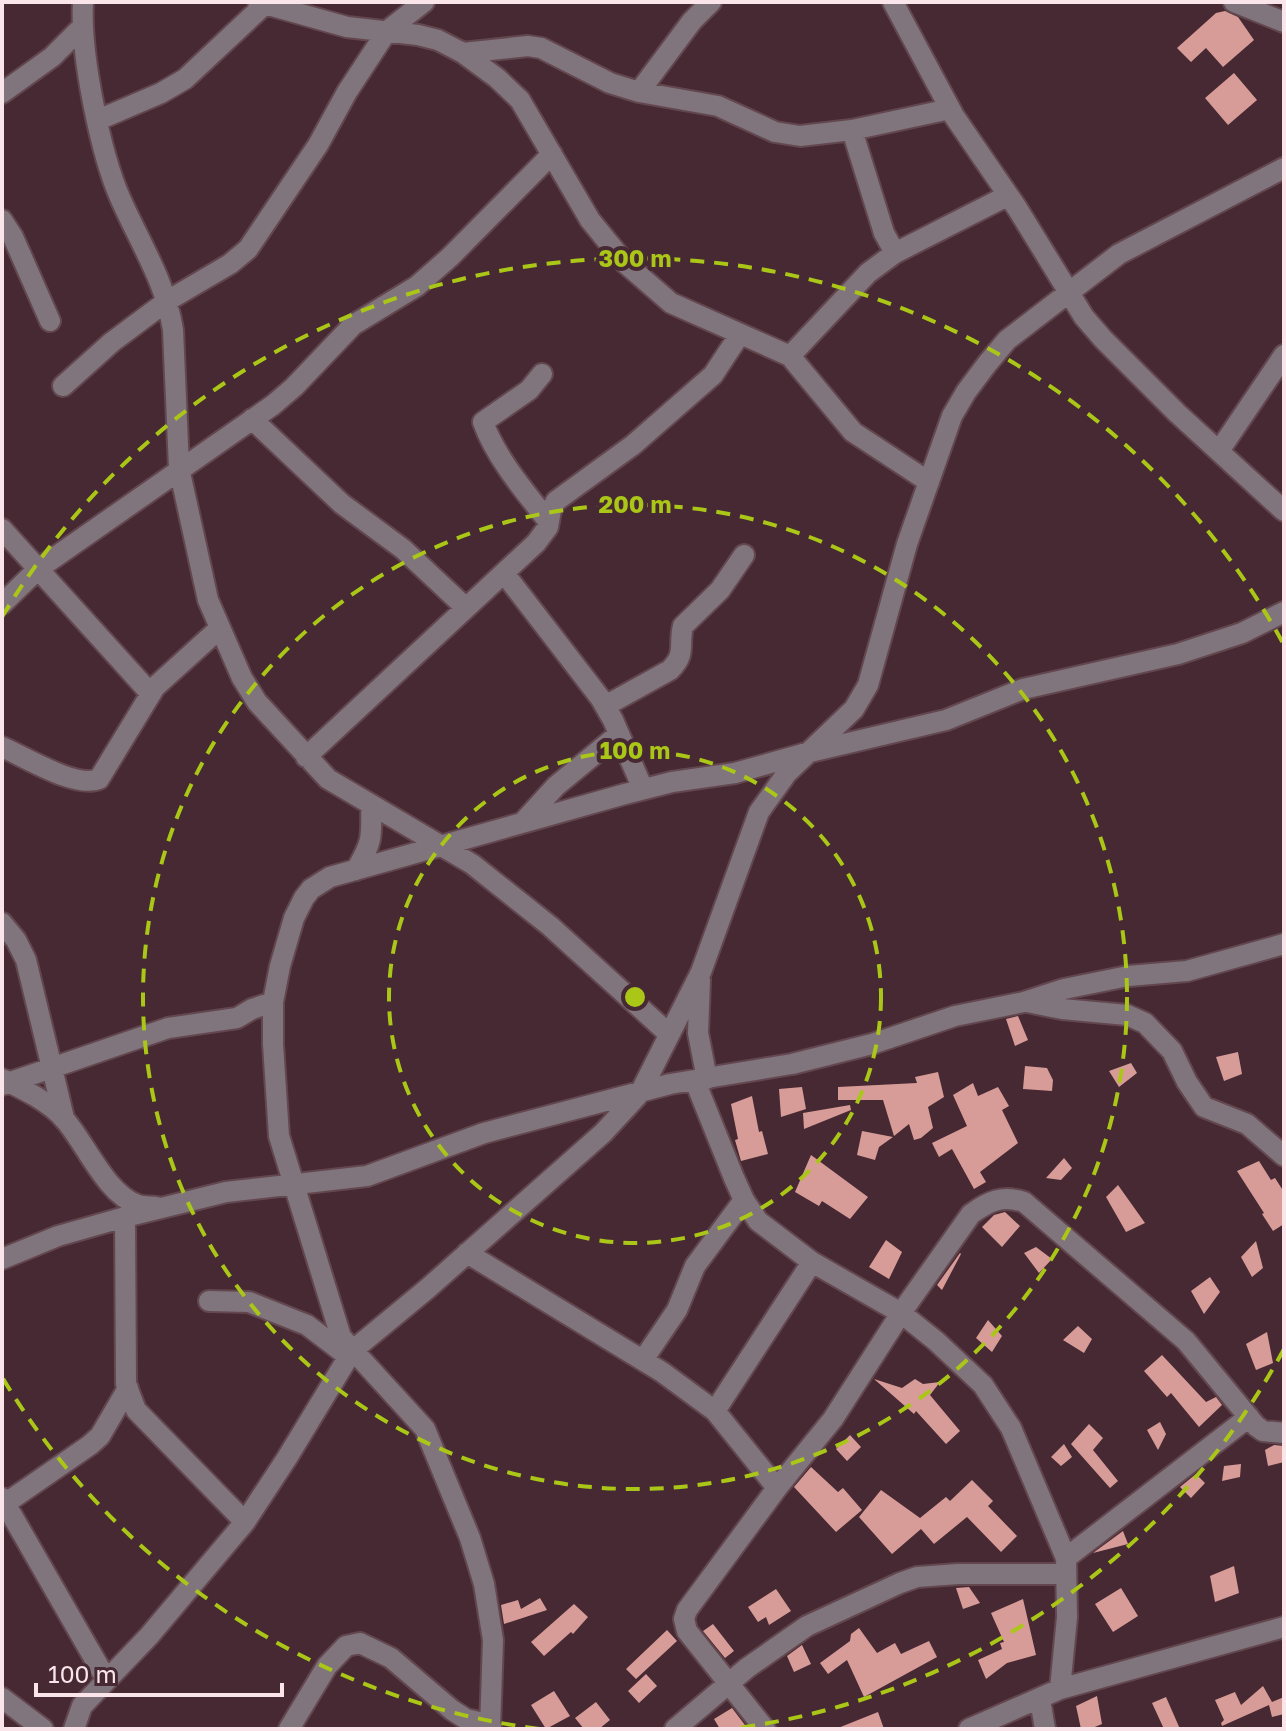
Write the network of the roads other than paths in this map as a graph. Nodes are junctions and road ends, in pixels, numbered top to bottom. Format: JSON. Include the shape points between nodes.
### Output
{"nodes":[{"id":1,"x":83,"y":2,"type":"edge"},
{"id":2,"x":424,"y":2,"type":"edge"},
{"id":3,"x":711,"y":2,"type":"edge"},
{"id":4,"x":893,"y":2,"type":"edge"},
{"id":5,"x":1234,"y":2,"type":"edge"},
{"id":6,"x":261,"y":4,"type":"edge"},
{"id":7,"x":1284,"y":22,"type":"edge"},
{"id":8,"x":82,"y":27,"type":"junction"},
{"id":9,"x":387,"y":31,"type":"junction"},
{"id":10,"x":463,"y":53,"type":"junction"},
{"id":11,"x":639,"y":92,"type":"junction"},
{"id":12,"x":2,"y":93,"type":"edge"},
{"id":13,"x":950,"y":109,"type":"junction"},
{"id":14,"x":98,"y":120,"type":"junction"},
{"id":15,"x":852,"y":130,"type":"junction"},
{"id":16,"x":552,"y":154,"type":"junction"},
{"id":17,"x":1284,"y":168,"type":"edge"},
{"id":18,"x":1007,"y":196,"type":"junction"},
{"id":19,"x":2,"y":220,"type":"edge"},
{"id":20,"x":895,"y":253,"type":"junction"},
{"id":21,"x":1068,"y":292,"type":"junction"},
{"id":22,"x":167,"y":301,"type":"junction"},
{"id":23,"x":50,"y":321,"type":"dead end"},
{"id":24,"x":740,"y":334,"type":"junction"},
{"id":25,"x":1284,"y":355,"type":"edge"},
{"id":26,"x":790,"y":356,"type":"junction"},
{"id":27,"x":542,"y":374,"type":"dead end"},
{"id":28,"x":63,"y":386,"type":"dead end"},
{"id":29,"x":252,"y":419,"type":"junction"},
{"id":30,"x":1219,"y":451,"type":"junction"},
{"id":31,"x":179,"y":468,"type":"junction"},
{"id":32,"x":929,"y":482,"type":"junction"},
{"id":33,"x":1284,"y":511,"type":"edge"},
{"id":34,"x":549,"y":522,"type":"junction"},
{"id":35,"x":2,"y":529,"type":"edge"},
{"id":36,"x":744,"y":555,"type":"dead end"},
{"id":37,"x":38,"y":569,"type":"junction"},
{"id":38,"x":504,"y":573,"type":"junction"},
{"id":39,"x":2,"y":604,"type":"edge"},
{"id":40,"x":466,"y":608,"type":"junction"},
{"id":41,"x":1284,"y":612,"type":"edge"},
{"id":42,"x":220,"y":628,"type":"junction"},
{"id":43,"x":151,"y":694,"type":"junction"},
{"id":44,"x":605,"y":706,"type":"junction"},
{"id":45,"x":619,"y":734,"type":"junction"},
{"id":46,"x":2,"y":747,"type":"edge"},
{"id":47,"x":810,"y":752,"type":"junction"},
{"id":48,"x":306,"y":757,"type":"junction"},
{"id":49,"x":643,"y":789,"type":"junction"},
{"id":50,"x":371,"y":806,"type":"junction"},
{"id":51,"x":524,"y":822,"type":"junction"},
{"id":52,"x":443,"y":846,"type":"junction"},
{"id":53,"x":356,"y":870,"type":"junction"},
{"id":54,"x":2,"y":923,"type":"edge"},
{"id":55,"x":1284,"y":944,"type":"edge"},
{"id":56,"x":701,"y":972,"type":"junction"},
{"id":57,"x":273,"y":1002,"type":"junction"},
{"id":58,"x":1024,"y":1002,"type":"junction"},
{"id":59,"x":669,"y":1034,"type":"junction"},
{"id":60,"x":54,"y":1065,"type":"junction"},
{"id":61,"x":701,"y":1080,"type":"junction"},
{"id":62,"x":4,"y":1082,"type":"edge"},
{"id":63,"x":640,"y":1093,"type":"junction"},
{"id":64,"x":64,"y":1118,"type":"junction"},
{"id":65,"x":1284,"y":1156,"type":"edge"},
{"id":66,"x":295,"y":1185,"type":"junction"},
{"id":67,"x":744,"y":1200,"type":"junction"},
{"id":68,"x":167,"y":1208,"type":"junction"},
{"id":69,"x":125,"y":1217,"type":"junction"},
{"id":70,"x":467,"y":1253,"type":"junction"},
{"id":71,"x":2,"y":1259,"type":"edge"},
{"id":72,"x":812,"y":1262,"type":"junction"},
{"id":73,"x":209,"y":1301,"type":"dead end"},
{"id":74,"x":901,"y":1313,"type":"junction"},
{"id":75,"x":350,"y":1354,"type":"junction"},
{"id":76,"x":643,"y":1360,"type":"junction"},
{"id":77,"x":128,"y":1388,"type":"junction"},
{"id":78,"x":715,"y":1411,"type":"junction"},
{"id":79,"x":1249,"y":1417,"type":"junction"},
{"id":80,"x":1284,"y":1433,"type":"edge"},
{"id":81,"x":777,"y":1488,"type":"junction"},
{"id":82,"x":4,"y":1500,"type":"edge"},
{"id":83,"x":245,"y":1522,"type":"junction"},
{"id":84,"x":1066,"y":1566,"type":"junction"},
{"id":85,"x":1284,"y":1627,"type":"edge"},
{"id":86,"x":106,"y":1679,"type":"junction"},
{"id":87,"x":730,"y":1682,"type":"junction"},
{"id":88,"x":1060,"y":1689,"type":"junction"},
{"id":89,"x":2,"y":1698,"type":"edge"},
{"id":90,"x":1040,"y":1699,"type":"junction"},
{"id":91,"x":491,"y":1727,"type":"edge"},
{"id":92,"x":43,"y":1729,"type":"edge"},
{"id":93,"x":74,"y":1729,"type":"edge"},
{"id":94,"x":289,"y":1729,"type":"edge"},
{"id":95,"x":675,"y":1729,"type":"edge"},
{"id":96,"x":765,"y":1729,"type":"edge"},
{"id":97,"x":969,"y":1729,"type":"edge"},
{"id":98,"x":1045,"y":1729,"type":"edge"}],
"edges":[{"from":1,"to":8,"type":"street"},
{"from":2,"to":9,"type":"street"},
{"from":3,"to":11,"type":"street"},
{"from":4,"to":13,"type":"street"},
{"from":5,"to":7,"type":"street"},
{"from":6,"to":9,"type":"street","via":[[347,27]]},
{"from":6,"to":14,"type":"street","via":[[185,79]]},
{"from":8,"to":12,"type":"street","via":[[52,57]]},
{"from":8,"to":14,"type":"street"},
{"from":9,"to":10,"type":"street","via":[[428,38]]},
{"from":9,"to":22,"type":"street","via":[[248,249]]},
{"from":10,"to":11,"type":"street","via":[[541,48]]},
{"from":10,"to":16,"type":"street","via":[[520,100]]},
{"from":11,"to":15,"type":"street","via":[[718,106],[775,132],[800,136]]},
{"from":13,"to":15,"type":"street"},
{"from":13,"to":18,"type":"street"},
{"from":14,"to":22,"type":"street","via":[[120,197]]},
{"from":15,"to":20,"type":"street"},
{"from":16,"to":24,"type":"street","via":[[590,220],[625,263],[671,303]]},
{"from":16,"to":29,"type":"street","via":[[417,286],[353,325],[294,387]]},
{"from":17,"to":21,"type":"street","via":[[1138,242]]},
{"from":18,"to":20,"type":"street"},
{"from":18,"to":21,"type":"street"},
{"from":19,"to":23,"type":"street"},
{"from":20,"to":26,"type":"street","via":[[868,273]]},
{"from":21,"to":30,"type":"street","via":[[1103,339]]},
{"from":21,"to":32,"type":"street","via":[[1007,340],[966,392]]},
{"from":22,"to":28,"type":"street"},
{"from":22,"to":31,"type":"street"},
{"from":24,"to":26,"type":"street"},
{"from":24,"to":34,"type":"street","via":[[713,375],[633,445],[556,501]]},
{"from":25,"to":30,"type":"street"},
{"from":26,"to":32,"type":"street","via":[[853,432]]},
{"from":27,"to":34,"type":"street","via":[[529,390],[483,422]]},
{"from":29,"to":31,"type":"street"},
{"from":29,"to":40,"type":"street","via":[[342,504],[403,549]]},
{"from":30,"to":33,"type":"street"},
{"from":31,"to":37,"type":"street"},
{"from":31,"to":42,"type":"street","via":[[208,600]]},
{"from":32,"to":47,"type":"street","via":[[868,685],[854,709]]},
{"from":34,"to":38,"type":"street","via":[[536,543]]},
{"from":35,"to":37,"type":"street"},
{"from":36,"to":44,"type":"street","via":[[720,590],[683,626],[677,663]]},
{"from":37,"to":39,"type":"street"},
{"from":37,"to":43,"type":"street"},
{"from":38,"to":40,"type":"street"},
{"from":38,"to":44,"type":"street"},
{"from":40,"to":48,"type":"street"},
{"from":41,"to":47,"type":"street","via":[[1242,633],[1178,654],[1023,689],[946,720]]},
{"from":42,"to":43,"type":"street"},
{"from":42,"to":48,"type":"street","via":[[257,702]]},
{"from":43,"to":46,"type":"street","via":[[106,769],[91,782]]},
{"from":44,"to":45,"type":"street"},
{"from":45,"to":49,"type":"street"},
{"from":45,"to":51,"type":"street","via":[[556,786]]},
{"from":47,"to":49,"type":"street","via":[[735,773]]},
{"from":47,"to":56,"type":"street","via":[[759,812]]},
{"from":48,"to":50,"type":"street","via":[[328,779]]},
{"from":49,"to":51,"type":"street"},
{"from":50,"to":52,"type":"street"},
{"from":50,"to":53,"type":"street","via":[[372,837]]},
{"from":51,"to":52,"type":"street"},
{"from":52,"to":53,"type":"street"},
{"from":52,"to":59,"type":"street","via":[[550,926]]},
{"from":53,"to":57,"type":"street","via":[[319,883],[304,898]]},
{"from":54,"to":60,"type":"street","via":[[26,960]]},
{"from":55,"to":58,"type":"street","via":[[1187,971],[1128,976]]},
{"from":56,"to":59,"type":"street"},
{"from":56,"to":61,"type":"street"},
{"from":57,"to":60,"type":"street","via":[[237,1018],[168,1028]]},
{"from":57,"to":66,"type":"street","via":[[279,1136]]},
{"from":58,"to":61,"type":"street","via":[[955,1016],[818,1058]]},
{"from":58,"to":65,"type":"street","via":[[1115,1012],[1145,1023],[1172,1051],[1204,1107],[1247,1124]]},
{"from":59,"to":63,"type":"street"},
{"from":60,"to":62,"type":"street"},
{"from":60,"to":64,"type":"street"},
{"from":61,"to":63,"type":"street"},
{"from":61,"to":67,"type":"street"},
{"from":62,"to":64,"type":"street"},
{"from":63,"to":66,"type":"street","via":[[484,1133],[367,1176]]},
{"from":63,"to":70,"type":"street","via":[[603,1133]]},
{"from":64,"to":68,"type":"street","via":[[123,1196],[138,1205]]},
{"from":66,"to":68,"type":"street","via":[[226,1192]]},
{"from":66,"to":75,"type":"street"},
{"from":67,"to":72,"type":"street","via":[[758,1221]]},
{"from":67,"to":76,"type":"street","via":[[695,1266],[677,1310]]},
{"from":68,"to":69,"type":"street"},
{"from":69,"to":71,"type":"street"},
{"from":69,"to":77,"type":"street"},
{"from":70,"to":75,"type":"street"},
{"from":70,"to":76,"type":"street"},
{"from":72,"to":74,"type":"street"},
{"from":72,"to":78,"type":"street"},
{"from":73,"to":75,"type":"street","via":[[249,1302],[307,1325]]},
{"from":74,"to":79,"type":"street","via":[[971,1214],[1008,1197],[1024,1202],[1186,1341]]},
{"from":74,"to":81,"type":"street","via":[[833,1419]]},
{"from":74,"to":84,"type":"street","via":[[983,1385],[1011,1428]]},
{"from":75,"to":83,"type":"street"},
{"from":75,"to":91,"type":"street","via":[[425,1429],[470,1538],[493,1640]]},
{"from":76,"to":78,"type":"street"},
{"from":77,"to":82,"type":"street","via":[[100,1436]]},
{"from":77,"to":83,"type":"street","via":[[136,1410]]},
{"from":78,"to":81,"type":"street"},
{"from":79,"to":80,"type":"street","via":[[1263,1431]]},
{"from":79,"to":84,"type":"street"},
{"from":81,"to":87,"type":"street","via":[[690,1603],[684,1619],[687,1631]]},
{"from":82,"to":86,"type":"street"},
{"from":83,"to":86,"type":"street"},
{"from":84,"to":87,"type":"street","via":[[917,1577],[807,1626]]},
{"from":84,"to":88,"type":"street"},
{"from":85,"to":88,"type":"street"},
{"from":86,"to":93,"type":"street","via":[[82,1706]]},
{"from":87,"to":95,"type":"street"},
{"from":87,"to":96,"type":"street"},
{"from":88,"to":90,"type":"street"},
{"from":89,"to":92,"type":"street"},
{"from":90,"to":97,"type":"street"},
{"from":90,"to":98,"type":"street"},
{"from":91,"to":94,"type":"street","via":[[466,1719],[391,1658],[360,1643],[346,1646],[327,1666]]}]}
